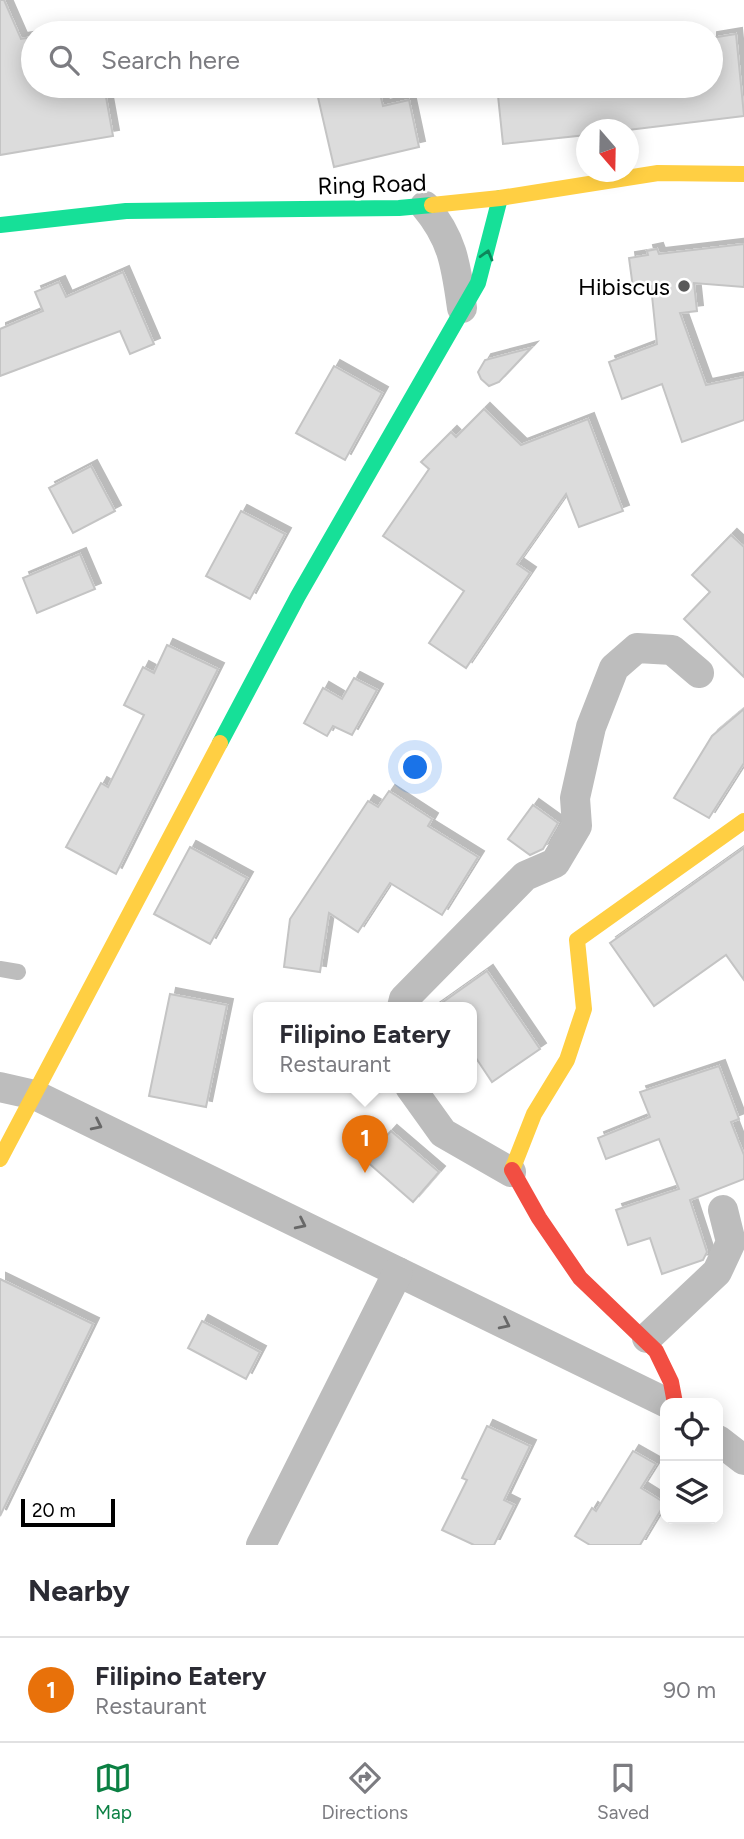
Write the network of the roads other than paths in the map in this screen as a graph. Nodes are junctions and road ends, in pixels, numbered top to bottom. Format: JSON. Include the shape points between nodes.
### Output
{"nodes":[{"id":1,"x":744,"y":174,"type":"edge"},
{"id":2,"x":500,"y":198,"type":"junction"},
{"id":3,"x":425,"y":206,"type":"junction"},
{"id":4,"x":0,"y":225,"type":"edge"},
{"id":5,"x":462,"y":308,"type":"junction"},
{"id":6,"x":699,"y":673,"type":"dead end"},
{"id":7,"x":744,"y":821,"type":"edge"},
{"id":8,"x":0,"y":969,"type":"edge"},
{"id":9,"x":18,"y":972,"type":"dead end"},
{"id":10,"x":403,"y":1002,"type":"edge"},
{"id":11,"x":0,"y":1087,"type":"edge"},
{"id":12,"x":414,"y":1093,"type":"edge"},
{"id":13,"x":35,"y":1095,"type":"junction"},
{"id":14,"x":0,"y":1159,"type":"edge"},
{"id":15,"x":511,"y":1172,"type":"junction"},
{"id":16,"x":723,"y":1210,"type":"dead end"},
{"id":17,"x":398,"y":1272,"type":"junction"},
{"id":18,"x":647,"y":1338,"type":"junction"},
{"id":19,"x":675,"y":1398,"type":"edge"},
{"id":20,"x":660,"y":1400,"type":"edge"},
{"id":21,"x":723,"y":1444,"type":"edge"},
{"id":22,"x":744,"y":1460,"type":"edge"},
{"id":23,"x":261,"y":1545,"type":"edge"}],
"edges":[{"from":1,"to":2,"type":"street","name":"Ring Road","via":[[658,173]]},
{"from":2,"to":3,"type":"street","name":"Ring Road"},
{"from":5,"to":2,"type":"street","one_way":true,"via":[[478,283]]},
{"from":3,"to":4,"type":"street","name":"Ring Road","via":[[126,211]]},
{"from":3,"to":5,"type":"street","via":[[443,227],[454,257]]},
{"from":5,"to":13,"type":"street","via":[[298,596]]},
{"from":6,"to":10,"type":"street","via":[[672,650],[636,648],[614,668],[591,727],[575,798],[577,826],[555,863],[525,876]]},
{"from":7,"to":15,"type":"street","via":[[577,940],[584,1009],[567,1059],[534,1114]]},
{"from":8,"to":9,"type":"lane"},
{"from":11,"to":13,"type":"street"},
{"from":12,"to":15,"type":"street","via":[[443,1133]]},
{"from":13,"to":14,"type":"street"},
{"from":13,"to":17,"type":"street","one_way":true},
{"from":15,"to":18,"type":"street","via":[[547,1233],[592,1293]]},
{"from":16,"to":18,"type":"street","via":[[731,1242],[717,1272]]},
{"from":17,"to":20,"type":"street","one_way":true},
{"from":17,"to":23,"type":"street"},
{"from":18,"to":19,"type":"street","via":[[673,1380]]},
{"from":21,"to":22,"type":"street"}]}
